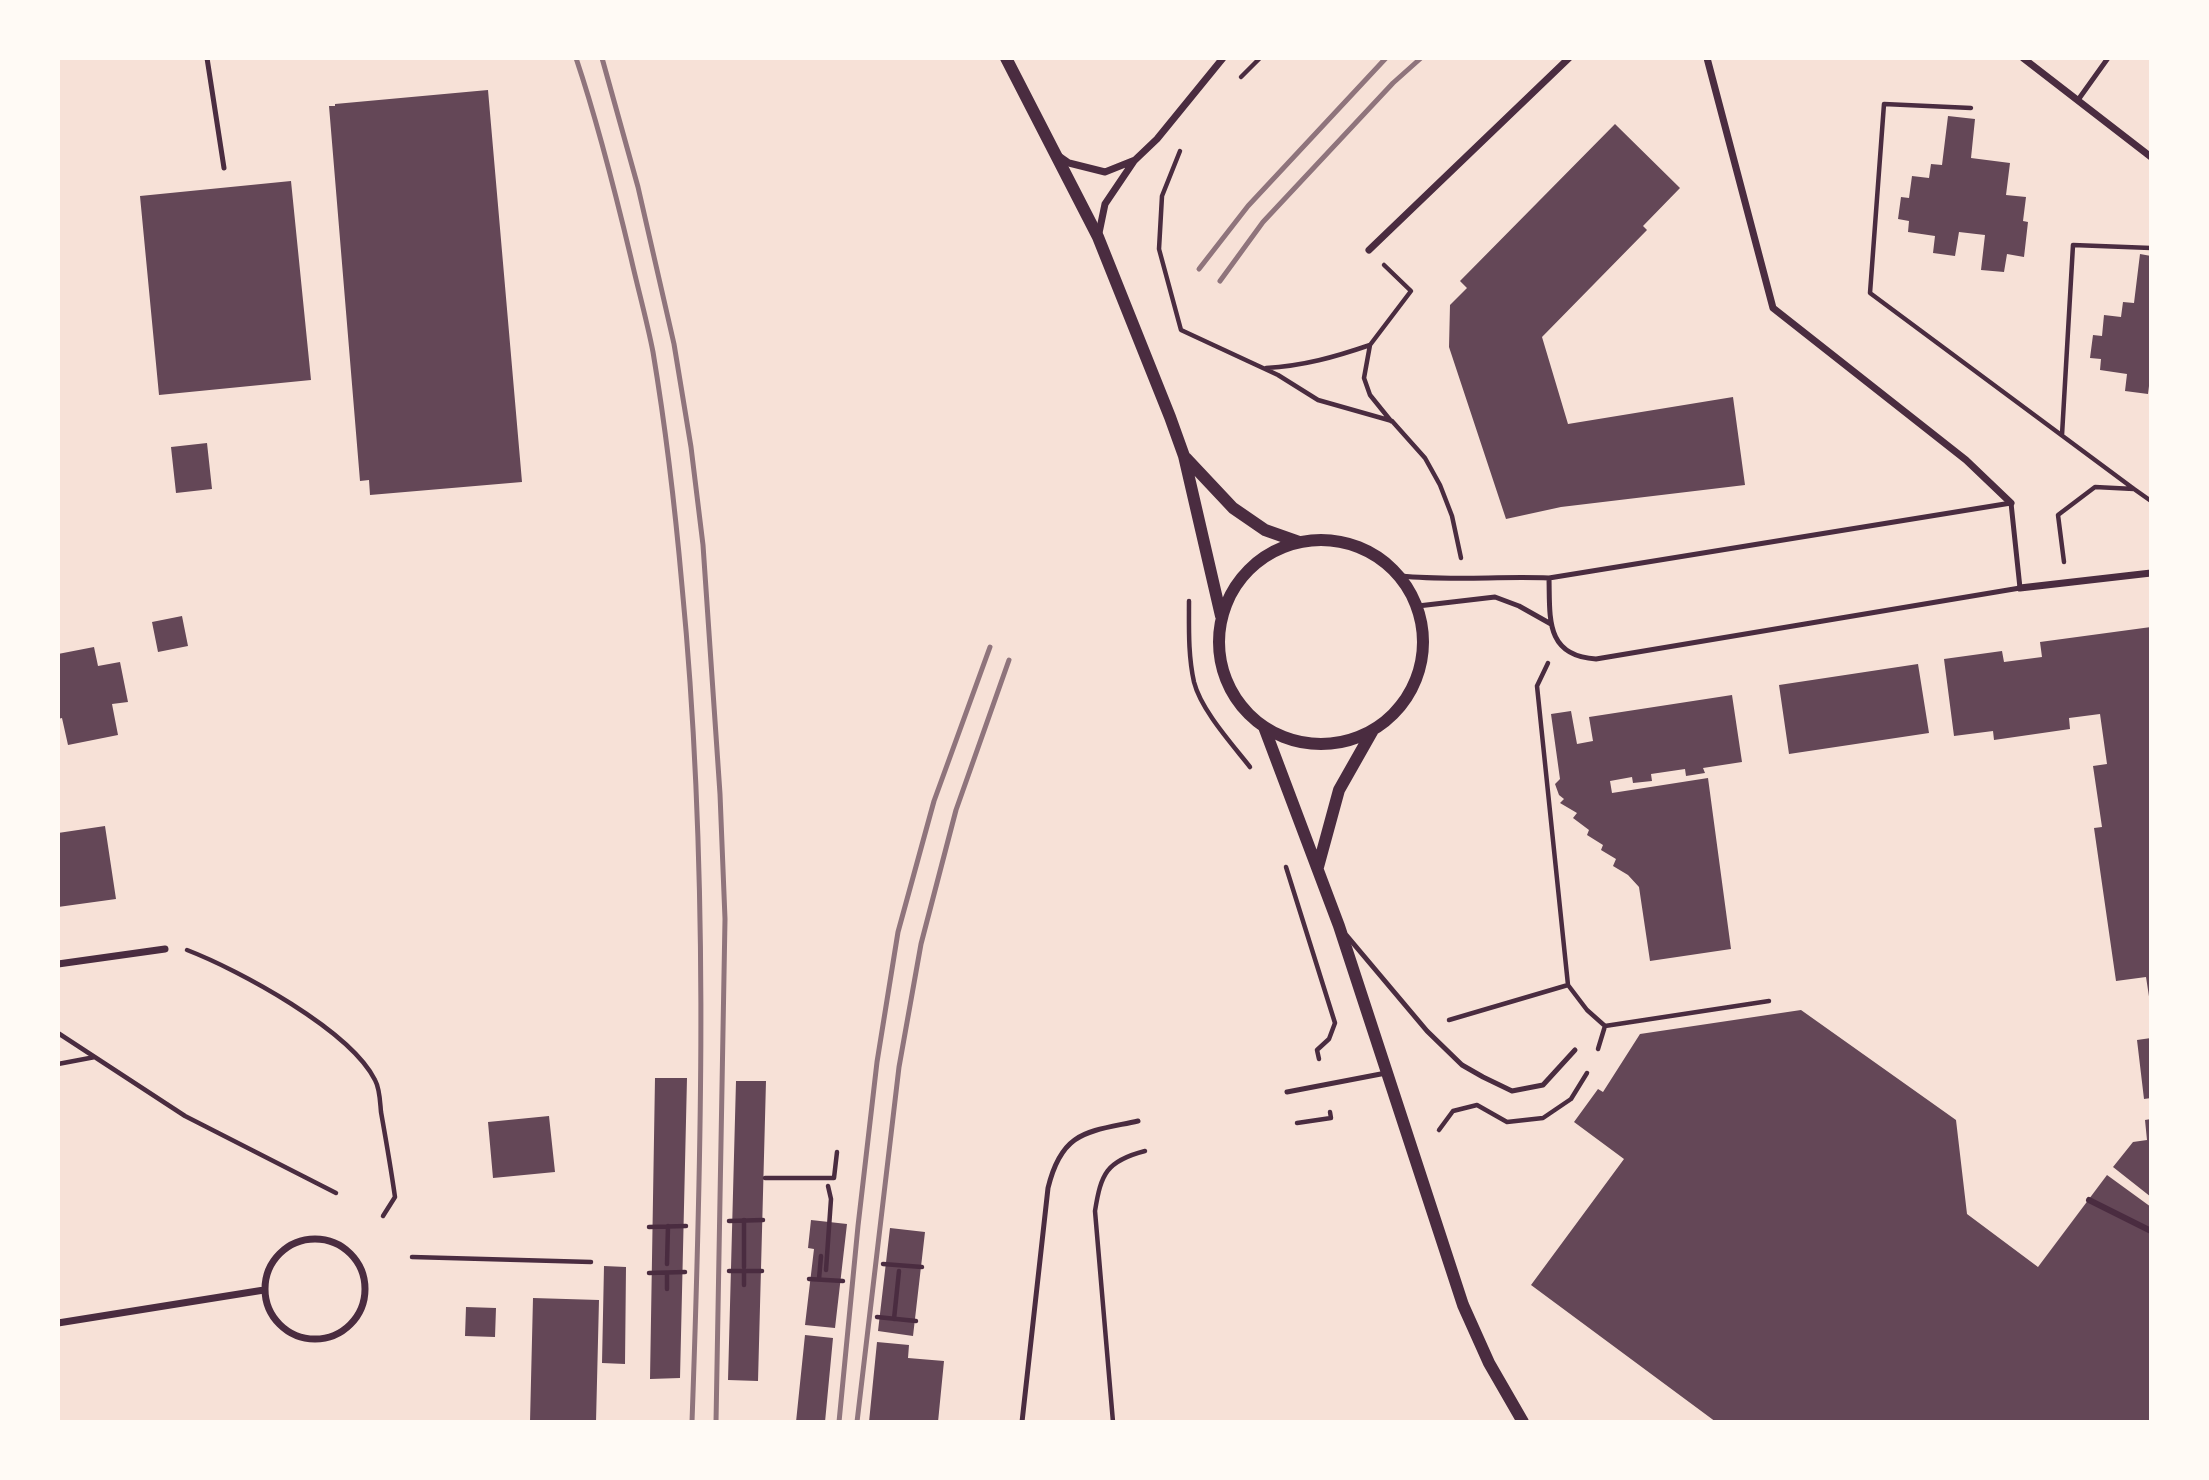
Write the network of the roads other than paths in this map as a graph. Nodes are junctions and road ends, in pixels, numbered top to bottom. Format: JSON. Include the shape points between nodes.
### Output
{"nodes":[{"id":1,"x":206,"y":58,"type":"edge"},
{"id":2,"x":1006,"y":58,"type":"edge"},
{"id":3,"x":1223,"y":58,"type":"edge"},
{"id":4,"x":1569,"y":58,"type":"edge"},
{"id":5,"x":1707,"y":58,"type":"edge"},
{"id":6,"x":2023,"y":58,"type":"edge"},
{"id":7,"x":2108,"y":58,"type":"edge"},
{"id":8,"x":2078,"y":100,"type":"junction"},
{"id":9,"x":1057,"y":155,"type":"junction"},
{"id":10,"x":2151,"y":157,"type":"edge"},
{"id":11,"x":1135,"y":160,"type":"junction"},
{"id":12,"x":224,"y":168,"type":"dead end"},
{"id":13,"x":1098,"y":237,"type":"junction"},
{"id":14,"x":1369,"y":250,"type":"road end"},
{"id":15,"x":1184,"y":456,"type":"junction"},
{"id":16,"x":2011,"y":503,"type":"junction"},
{"id":17,"x":1299,"y":542,"type":"junction"},
{"id":18,"x":2151,"y":573,"type":"edge"},
{"id":19,"x":1401,"y":576,"type":"junction"},
{"id":20,"x":1549,"y":578,"type":"junction"},
{"id":21,"x":2020,"y":587,"type":"junction"},
{"id":22,"x":1418,"y":606,"type":"junction"},
{"id":23,"x":1222,"y":616,"type":"junction"},
{"id":24,"x":1550,"y":624,"type":"junction"},
{"id":25,"x":1264,"y":727,"type":"junction"},
{"id":26,"x":1373,"y":730,"type":"junction"},
{"id":27,"x":1318,"y":868,"type":"junction"},
{"id":28,"x":1339,"y":926,"type":"junction"},
{"id":29,"x":165,"y":949,"type":"road end"},
{"id":30,"x":58,"y":964,"type":"edge"},
{"id":31,"x":1575,"y":1050,"type":"dead end"},
{"id":32,"x":1386,"y":1073,"type":"junction"},
{"id":33,"x":1287,"y":1092,"type":"dead end"},
{"id":34,"x":1138,"y":1121,"type":"dead end"},
{"id":35,"x":2089,"y":1200,"type":"dead end"},
{"id":36,"x":2151,"y":1231,"type":"edge"},
{"id":37,"x":264,"y":1290,"type":"junction"},
{"id":38,"x":58,"y":1323,"type":"edge"},
{"id":39,"x":1022,"y":1422,"type":"edge"},
{"id":40,"x":1523,"y":1422,"type":"edge"}],
"edges":[{"from":1,"to":12,"type":"lane"},
{"from":2,"to":9,"type":"street"},
{"from":3,"to":11,"type":"street"},
{"from":4,"to":14,"type":"street"},
{"from":5,"to":16,"type":"street","via":[[1773,309],[1966,460]]},
{"from":6,"to":8,"type":"street"},
{"from":7,"to":8,"type":"lane"},
{"from":8,"to":10,"type":"street"},
{"from":9,"to":11,"type":"street","via":[[1069,163],[1105,172]]},
{"from":9,"to":13,"type":"street"},
{"from":11,"to":13,"type":"street","via":[[1105,204]]},
{"from":13,"to":15,"type":"street"},
{"from":15,"to":17,"type":"street","via":[[1233,508],[1265,530]]},
{"from":15,"to":23,"type":"street"},
{"from":16,"to":20,"type":"lane"},
{"from":16,"to":21,"type":"lane"},
{"from":17,"to":19,"type":"street","via":[[1354,544],[1376,554]]},
{"from":17,"to":23,"type":"street","via":[[1260,559],[1241,577]]},
{"from":18,"to":21,"type":"street"},
{"from":19,"to":20,"type":"lane","via":[[1433,580]]},
{"from":19,"to":22,"type":"street"},
{"from":20,"to":24,"type":"lane"},
{"from":21,"to":24,"type":"lane","via":[[1596,659],[1580,658],[1558,643]]},
{"from":22,"to":24,"type":"lane","via":[[1495,597]]},
{"from":22,"to":26,"type":"street","via":[[1423,654],[1414,687],[1398,710]]},
{"from":23,"to":25,"type":"street","via":[[1218,638],[1223,672],[1240,705]]},
{"from":25,"to":26,"type":"street","via":[[1291,740],[1320,745],[1345,742]]},
{"from":25,"to":27,"type":"street"},
{"from":26,"to":27,"type":"street","via":[[1339,790]]},
{"from":27,"to":28,"type":"street"},
{"from":28,"to":31,"type":"lane","via":[[1427,1031],[1462,1065],[1483,1077],[1512,1091],[1543,1085]]},
{"from":28,"to":32,"type":"street"},
{"from":29,"to":30,"type":"street"},
{"from":32,"to":33,"type":"lane"},
{"from":32,"to":40,"type":"street","via":[[1463,1305]]},
{"from":34,"to":39,"type":"lane","via":[[1093,1129],[1073,1140],[1053,1168]]},
{"from":35,"to":36,"type":"street"},
{"from":37,"to":37,"type":"street","via":[[279,1324],[297,1336],[314,1339],[346,1329],[364,1301],[365,1284],[348,1251],[315,1239],[285,1248],[270,1267]]},
{"from":37,"to":38,"type":"street"}]}
